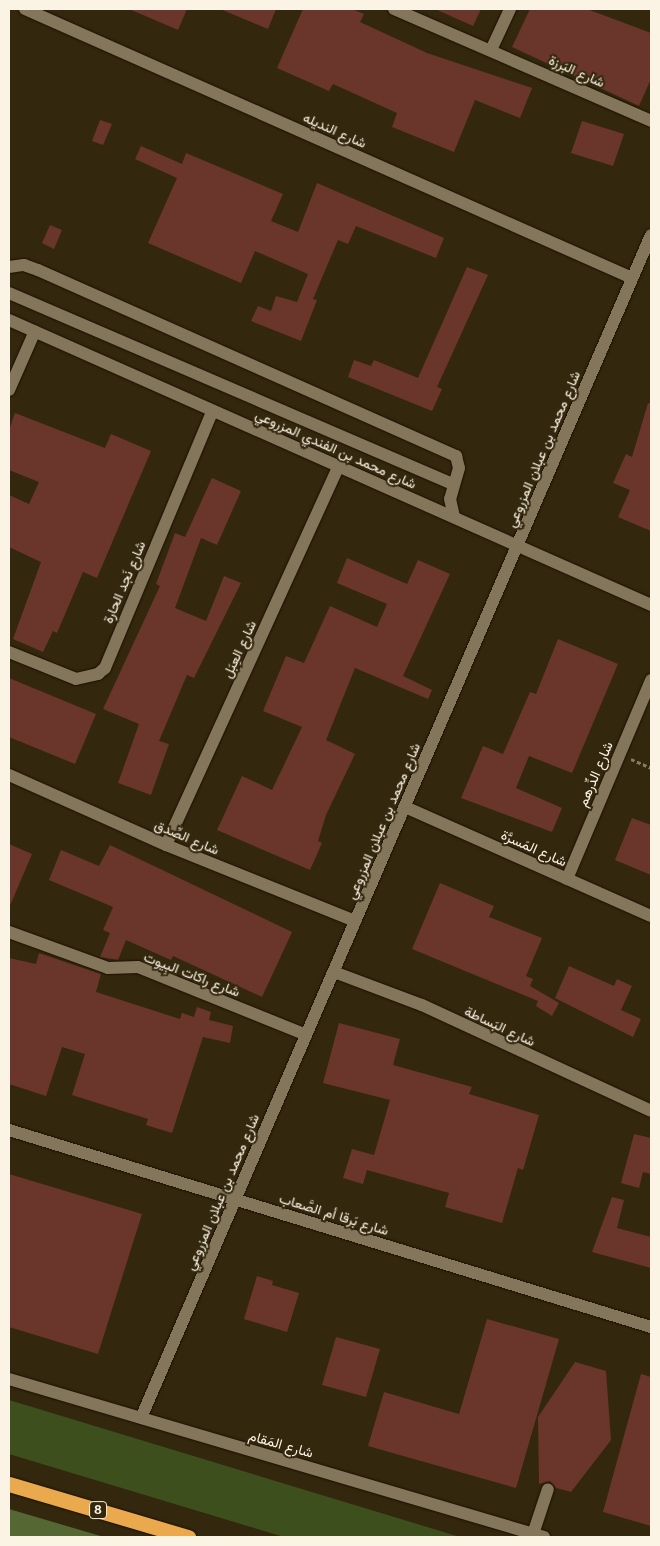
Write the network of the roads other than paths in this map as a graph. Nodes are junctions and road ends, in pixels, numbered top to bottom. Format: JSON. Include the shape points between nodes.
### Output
{"nodes":[{"id":1,"x":25,"y":9,"type":"edge"},
{"id":2,"x":394,"y":9,"type":"edge"},
{"id":3,"x":510,"y":9,"type":"edge"},
{"id":4,"x":490,"y":50,"type":"junction"},
{"id":5,"x":651,"y":121,"type":"edge"},
{"id":6,"x":651,"y":235,"type":"edge"},
{"id":7,"x":9,"y":266,"type":"edge"},
{"id":8,"x":632,"y":278,"type":"junction"},
{"id":9,"x":9,"y":293,"type":"edge"},
{"id":10,"x":9,"y":320,"type":"edge"},
{"id":11,"x":35,"y":331,"type":"junction"},
{"id":12,"x":9,"y":390,"type":"edge"},
{"id":13,"x":212,"y":412,"type":"junction"},
{"id":14,"x":339,"y":466,"type":"junction"},
{"id":15,"x":453,"y":484,"type":"junction"},
{"id":16,"x":454,"y":517,"type":"junction"},
{"id":17,"x":518,"y":545,"type":"junction"},
{"id":18,"x":651,"y":605,"type":"edge"},
{"id":19,"x":9,"y":652,"type":"edge"},
{"id":20,"x":651,"y":680,"type":"edge"},
{"id":21,"x":9,"y":775,"type":"edge"},
{"id":22,"x":405,"y":807,"type":"junction"},
{"id":23,"x":166,"y":845,"type":"junction"},
{"id":24,"x":567,"y":879,"type":"junction"},
{"id":25,"x":651,"y":916,"type":"edge"},
{"id":26,"x":355,"y":921,"type":"junction"},
{"id":27,"x":9,"y":932,"type":"edge"},
{"id":28,"x":334,"y":972,"type":"junction"},
{"id":29,"x":306,"y":1035,"type":"junction"},
{"id":30,"x":651,"y":1111,"type":"edge"},
{"id":31,"x":9,"y":1130,"type":"edge"},
{"id":32,"x":235,"y":1200,"type":"junction"},
{"id":33,"x":651,"y":1327,"type":"edge"},
{"id":34,"x":9,"y":1378,"type":"edge"},
{"id":35,"x":142,"y":1418,"type":"junction"},
{"id":36,"x":9,"y":1484,"type":"edge"},
{"id":37,"x":548,"y":1489,"type":"dead end"},
{"id":38,"x":538,"y":1536,"type":"edge"},
{"id":39,"x":188,"y":1537,"type":"edge"}],
"edges":[{"from":1,"to":8,"type":"street","name":"شارع النديله"},
{"from":2,"to":4,"type":"street","name":"شارع البَرزة"},
{"from":3,"to":4,"type":"street"},
{"from":4,"to":5,"type":"street","name":"شارع البَرزة"},
{"from":6,"to":8,"type":"street","name":"شارع محمد بن عبلان المزروعي"},
{"from":7,"to":15,"type":"street","via":[[24,265],[38,270],[456,456],[460,468]]},
{"from":8,"to":17,"type":"street","name":"شارع محمد بن عبلان المزروعي"},
{"from":9,"to":15,"type":"street"},
{"from":10,"to":11,"type":"street","name":"شارع محمد بن الفندي المزروعي"},
{"from":11,"to":12,"type":"street"},
{"from":11,"to":13,"type":"street","name":"شارع محمد بن الفندي المزروعي"},
{"from":13,"to":14,"type":"street","name":"شارع محمد بن الفندي المزروعي"},
{"from":13,"to":19,"type":"street","name":"شارع نَجد الحارة","via":[[105,668],[98,674],[76,679]]},
{"from":14,"to":16,"type":"street","name":"شارع محمد بن الفندي المزروعي"},
{"from":14,"to":23,"type":"street","name":"شارع العِبَل"},
{"from":15,"to":16,"type":"street","via":[[450,499]]},
{"from":16,"to":17,"type":"street","name":"شارع محمد بن الفندي المزروعي"},
{"from":17,"to":18,"type":"street","name":"شارع محمد بن الفندي المزروعي"},
{"from":17,"to":22,"type":"street","name":"شارع محمد بن عبلان المزروعي"},
{"from":20,"to":24,"type":"street","name":"شارع الدِّرهم"},
{"from":21,"to":23,"type":"street","name":"شارع الصِّدق"},
{"from":22,"to":24,"type":"street","name":"شارع المَسرَّة"},
{"from":22,"to":26,"type":"street","name":"شارع محمد بن عبلان المزروعي"},
{"from":23,"to":26,"type":"street","name":"شارع الصِّدق"},
{"from":24,"to":25,"type":"street","name":"شارع المَسرَّة"},
{"from":26,"to":28,"type":"street","name":"شارع محمد بن عبلان المزروعي"},
{"from":27,"to":29,"type":"street","name":"شارع راكات البِيوت","via":[[108,968],[138,967]]},
{"from":28,"to":29,"type":"street","name":"شارع محمد بن عبلان المزروعي"},
{"from":28,"to":30,"type":"street","name":"شارع البَساطة","via":[[422,1006]]},
{"from":29,"to":32,"type":"street","name":"شارع محمد بن عبلان المزروعي"},
{"from":31,"to":32,"type":"street","name":"شارع بَرقا أم الصَّعاب"},
{"from":32,"to":33,"type":"street","name":"شارع بَرقا أم الصَّعاب"},
{"from":32,"to":35,"type":"street","name":"شارع محمد بن عبلان المزروعي"},
{"from":34,"to":35,"type":"street","name":"شارع المَقام"},
{"from":35,"to":38,"type":"street","name":"شارع المَقام"},
{"from":36,"to":39,"type":"highway","number":"8"},
{"from":37,"to":38,"type":"street"}]}
